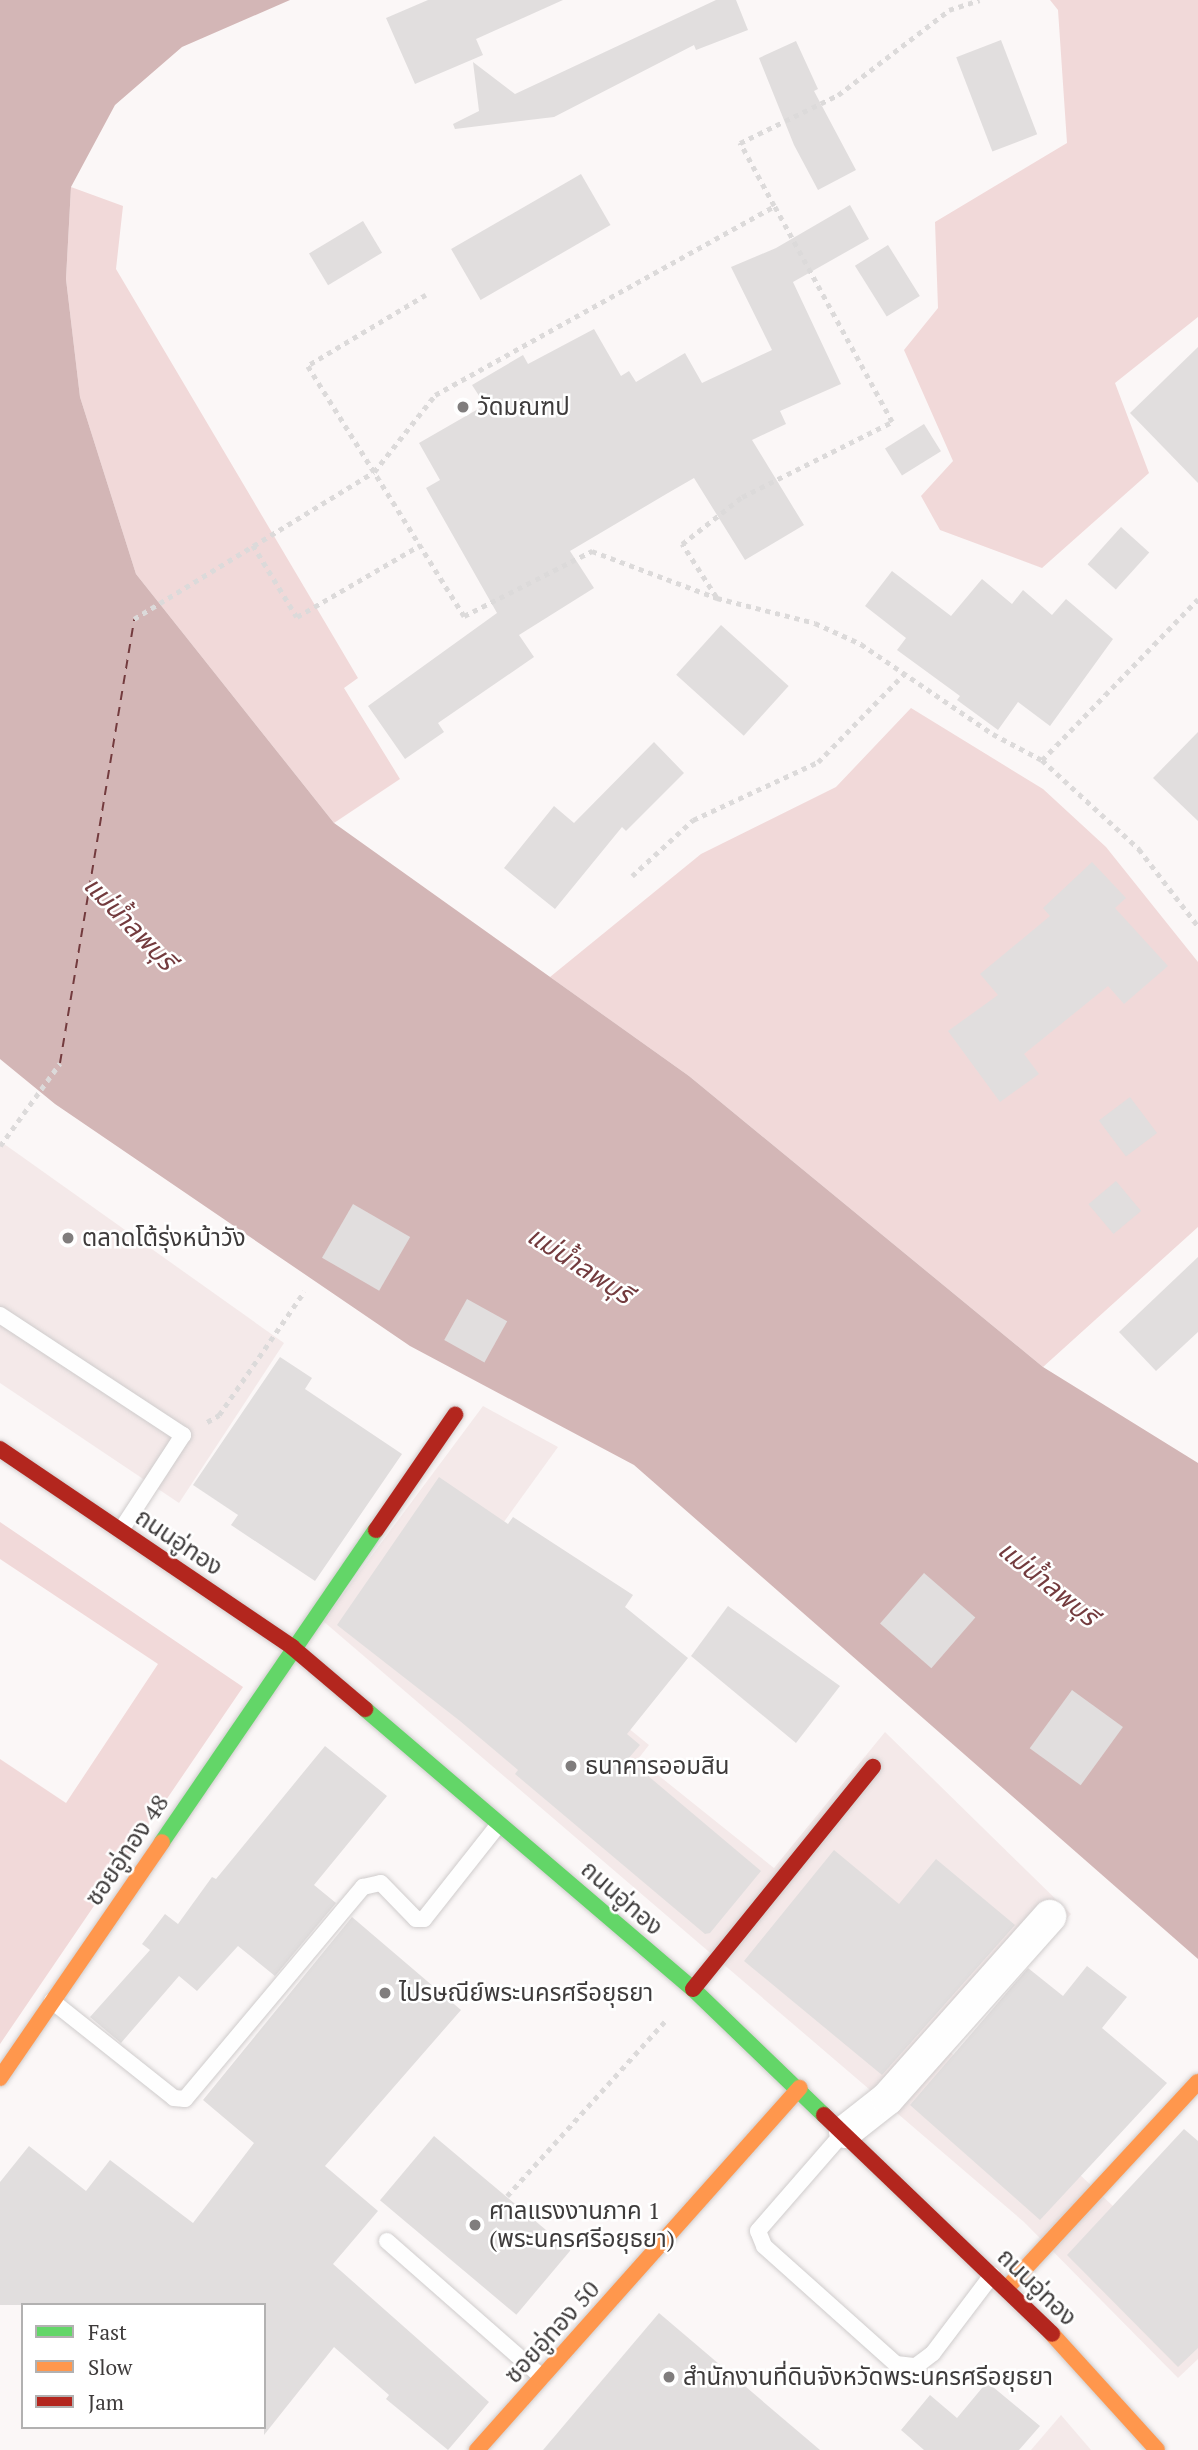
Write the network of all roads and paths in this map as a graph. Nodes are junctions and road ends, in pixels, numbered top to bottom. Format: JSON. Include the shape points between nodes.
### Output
{"nodes":[{"id":1,"x":979,"y":0,"type":"edge"},
{"id":2,"x":774,"y":206,"type":"junction"},
{"id":3,"x":426,"y":295,"type":"dead end"},
{"id":4,"x":374,"y":472,"type":"junction"},
{"id":5,"x":253,"y":545,"type":"junction"},
{"id":6,"x":420,"y":545,"type":"junction"},
{"id":7,"x":717,"y":598,"type":"junction"},
{"id":8,"x":1198,"y":598,"type":"edge"},
{"id":9,"x":134,"y":619,"type":"dead end"},
{"id":10,"x":905,"y":673,"type":"junction"},
{"id":11,"x":1042,"y":760,"type":"junction"},
{"id":12,"x":632,"y":876,"type":"dead end"},
{"id":13,"x":1198,"y":926,"type":"edge"},
{"id":14,"x":60,"y":1063,"type":"dead end"},
{"id":15,"x":0,"y":1146,"type":"edge"},
{"id":16,"x":303,"y":1292,"type":"dead end"},
{"id":17,"x":0,"y":1315,"type":"edge"},
{"id":18,"x":456,"y":1415,"type":"dead end"},
{"id":19,"x":183,"y":1435,"type":"junction"},
{"id":20,"x":0,"y":1449,"type":"edge"},
{"id":21,"x":121,"y":1530,"type":"junction"},
{"id":22,"x":292,"y":1647,"type":"junction"},
{"id":23,"x":873,"y":1767,"type":"dead end"},
{"id":24,"x":499,"y":1823,"type":"junction"},
{"id":25,"x":1049,"y":1916,"type":"dead end"},
{"id":26,"x":693,"y":1989,"type":"junction"},
{"id":27,"x":52,"y":2001,"type":"junction"},
{"id":28,"x":0,"y":2078,"type":"edge"},
{"id":29,"x":1198,"y":2082,"type":"edge"},
{"id":30,"x":800,"y":2088,"type":"junction"},
{"id":31,"x":845,"y":2131,"type":"junction"},
{"id":32,"x":507,"y":2196,"type":"dead end"},
{"id":33,"x":387,"y":2241,"type":"dead end"},
{"id":34,"x":992,"y":2275,"type":"junction"},
{"id":35,"x":1006,"y":2289,"type":"junction"},
{"id":36,"x":542,"y":2377,"type":"junction"},
{"id":37,"x":477,"y":2450,"type":"edge"},
{"id":38,"x":1157,"y":2450,"type":"edge"}],
"edges":[{"from":1,"to":2,"type":"path","via":[[949,10],[838,95],[740,142]]},
{"from":2,"to":4,"type":"path","via":[[435,395]]},
{"from":2,"to":7,"type":"path","via":[[892,422],[742,497],[682,544]]},
{"from":3,"to":4,"type":"path","via":[[308,366]]},
{"from":4,"to":5,"type":"path"},
{"from":4,"to":6,"type":"path"},
{"from":5,"to":6,"type":"path","via":[[297,617]]},
{"from":5,"to":9,"type":"path"},
{"from":6,"to":7,"type":"path","via":[[464,616],[592,551]]},
{"from":7,"to":10,"type":"path","via":[[815,623],[861,644]]},
{"from":8,"to":11,"type":"path"},
{"from":10,"to":11,"type":"path","via":[[993,734]]},
{"from":10,"to":12,"type":"path","via":[[818,762],[693,820]]},
{"from":11,"to":13,"type":"path","via":[[1139,849]]},
{"from":14,"to":15,"type":"path"},
{"from":16,"to":19,"type":"path","via":[[219,1415]]},
{"from":17,"to":19,"type":"lane"},
{"from":18,"to":22,"type":"street","name":"ซอยอู่ทอง 48"},
{"from":19,"to":21,"type":"lane"},
{"from":20,"to":21,"type":"street","name":"ถนนอู่ทอง"},
{"from":21,"to":22,"type":"street","name":"ถนนอู่ทอง"},
{"from":22,"to":24,"type":"street","name":"ถนนอู่ทอง"},
{"from":22,"to":27,"type":"street","name":"ซอยอู่ทอง 48"},
{"from":23,"to":26,"type":"street"},
{"from":24,"to":26,"type":"street","name":"ถนนอู่ทอง"},
{"from":24,"to":27,"type":"lane","via":[[424,1919],[416,1919],[381,1883],[363,1887],[185,2099],[174,2098]]},
{"from":25,"to":31,"type":"street","via":[[887,2098]]},
{"from":26,"to":30,"type":"street","name":"ถนนอู่ทอง"},
{"from":26,"to":32,"type":"path"},
{"from":27,"to":28,"type":"street","name":"ซอยอู่ทอง 48"},
{"from":29,"to":35,"type":"street"},
{"from":30,"to":31,"type":"street","name":"ถนนอู่ทอง"},
{"from":30,"to":36,"type":"street","name":"ซอยอู่ทอง 50"},
{"from":31,"to":34,"type":"street","name":"ถนนอู่ทอง"},
{"from":31,"to":34,"type":"lane","via":[[758,2231],[764,2246],[896,2364],[916,2366],[933,2353]]},
{"from":33,"to":36,"type":"lane"},
{"from":34,"to":35,"type":"street","name":"ถนนอู่ทอง"},
{"from":35,"to":38,"type":"street","name":"ถนนอู่ทอง","via":[[1075,2356]]},
{"from":36,"to":37,"type":"street","name":"ซอยอู่ทอง 50"}]}
